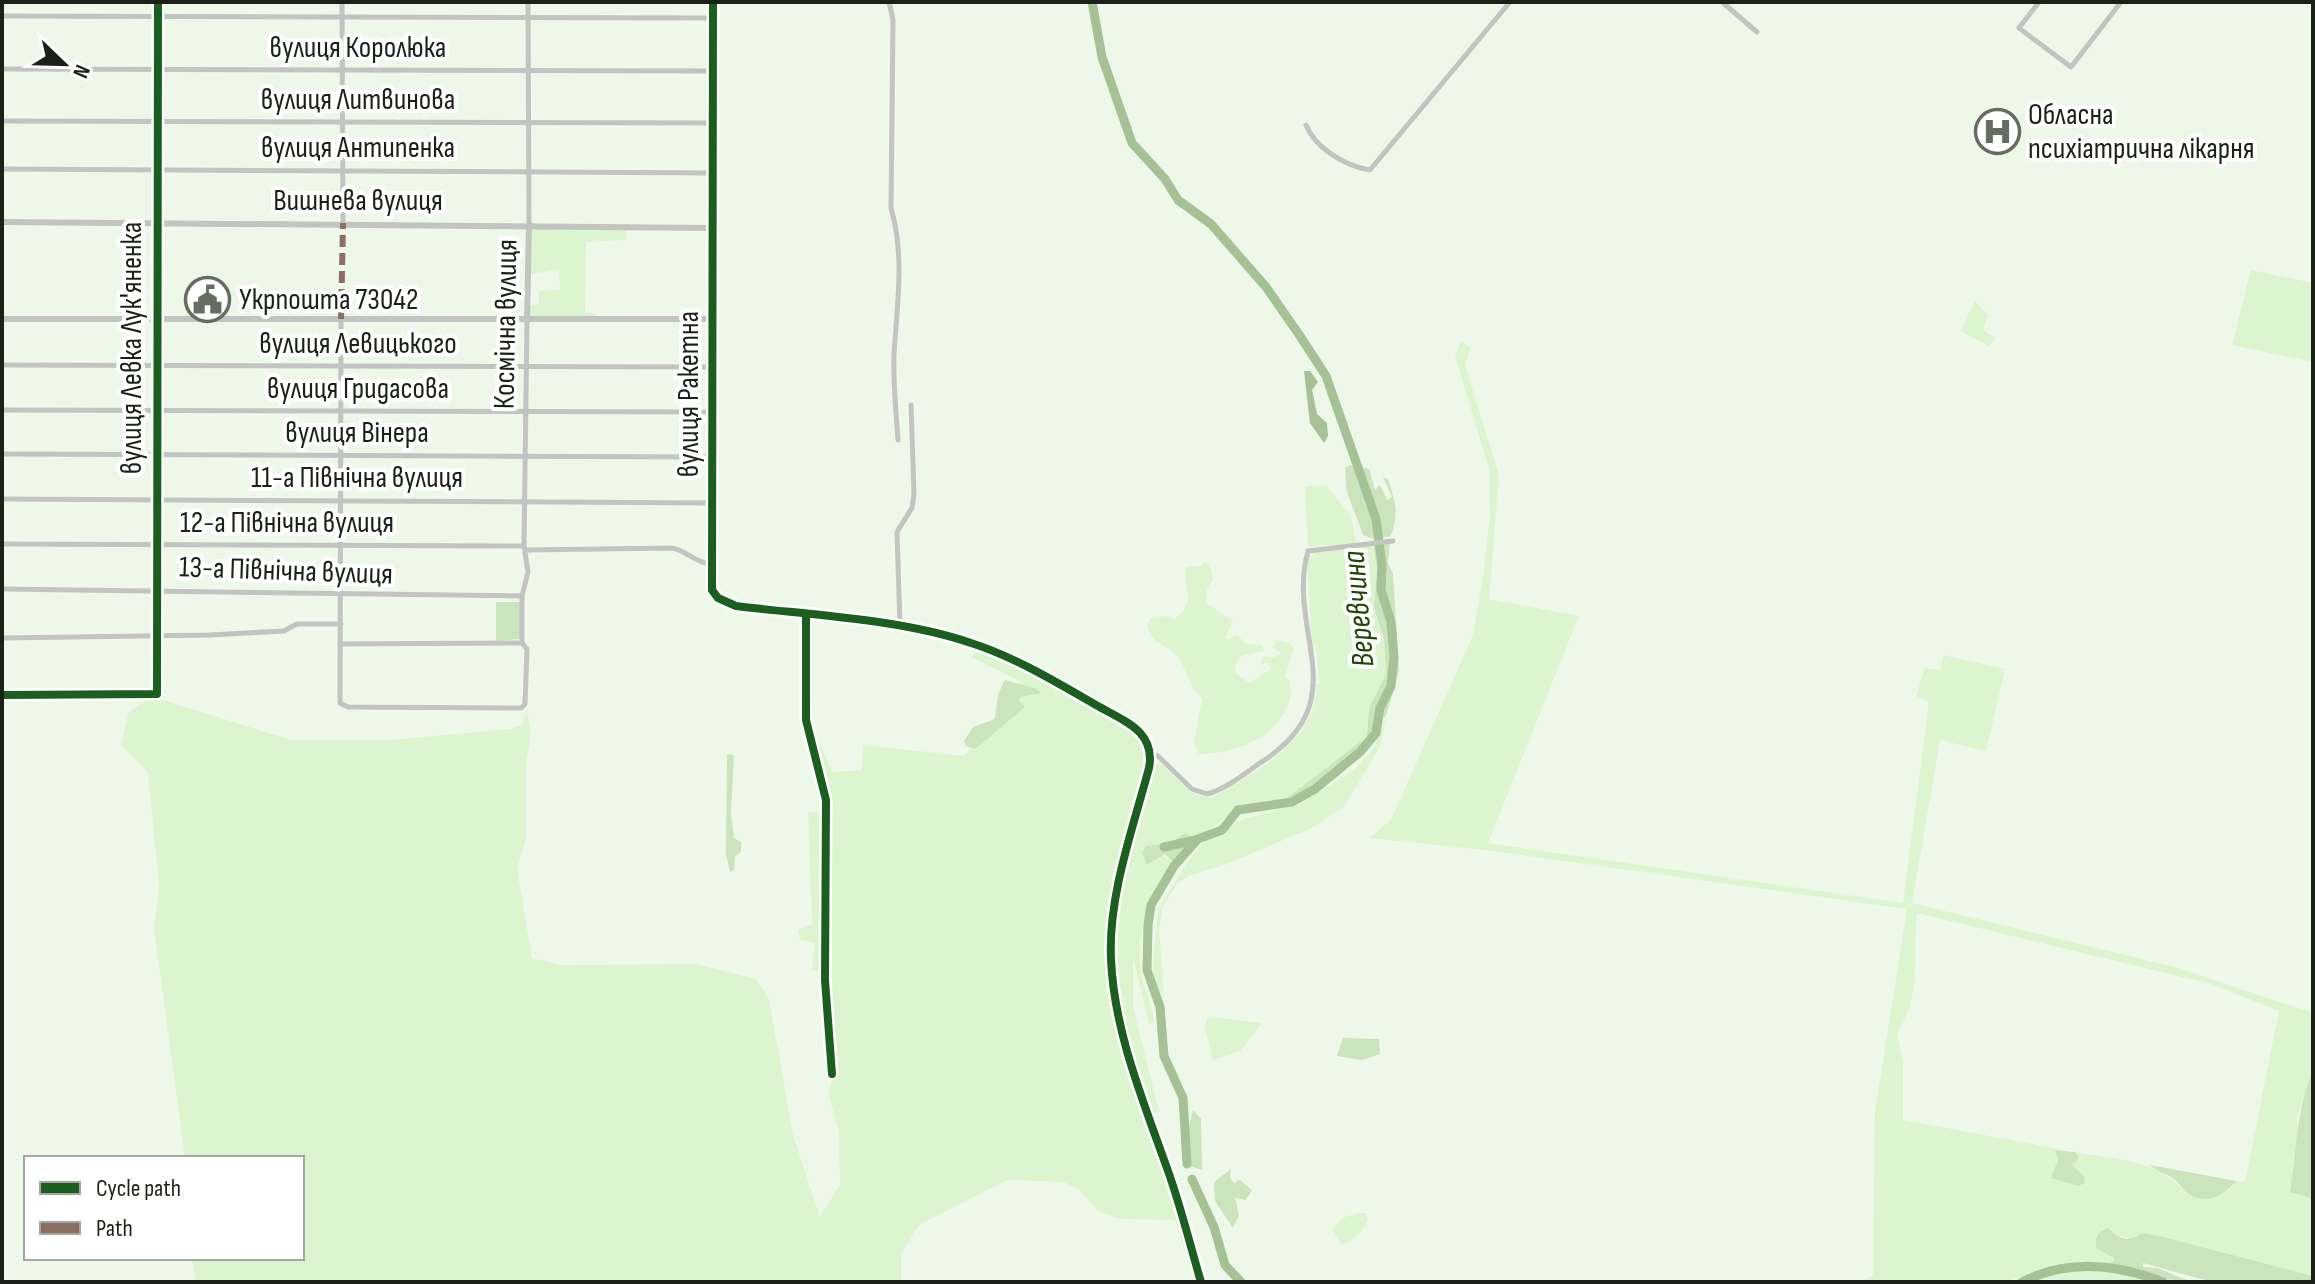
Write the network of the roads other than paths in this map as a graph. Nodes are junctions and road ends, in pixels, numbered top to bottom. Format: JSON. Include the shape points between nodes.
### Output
{"nodes":[{"id":1,"x":158,"y":2,"type":"edge"},
{"id":2,"x":342,"y":2,"type":"edge"},
{"id":3,"x":528,"y":2,"type":"edge"},
{"id":4,"x":713,"y":2,"type":"edge"},
{"id":5,"x":889,"y":2,"type":"edge"},
{"id":6,"x":1510,"y":2,"type":"edge"},
{"id":7,"x":1722,"y":2,"type":"edge"},
{"id":8,"x":2039,"y":2,"type":"edge"},
{"id":9,"x":2121,"y":2,"type":"edge"},
{"id":10,"x":2,"y":16,"type":"edge"},
{"id":11,"x":158,"y":16,"type":"junction"},
{"id":12,"x":342,"y":17,"type":"junction"},
{"id":13,"x":528,"y":18,"type":"junction"},
{"id":14,"x":713,"y":18,"type":"junction"},
{"id":15,"x":1757,"y":32,"type":"dead end"},
{"id":16,"x":2,"y":69,"type":"edge"},
{"id":17,"x":342,"y":69,"type":"junction"},
{"id":18,"x":157,"y":70,"type":"junction"},
{"id":19,"x":528,"y":71,"type":"junction"},
{"id":20,"x":713,"y":71,"type":"junction"},
{"id":21,"x":2,"y":121,"type":"edge"},
{"id":22,"x":157,"y":121,"type":"junction"},
{"id":23,"x":343,"y":122,"type":"junction"},
{"id":24,"x":528,"y":123,"type":"junction"},
{"id":25,"x":714,"y":123,"type":"junction"},
{"id":26,"x":1306,"y":125,"type":"dead end"},
{"id":27,"x":2,"y":169,"type":"edge"},
{"id":28,"x":157,"y":169,"type":"junction"},
{"id":29,"x":342,"y":171,"type":"junction"},
{"id":30,"x":528,"y":171,"type":"junction"},
{"id":31,"x":715,"y":173,"type":"junction"},
{"id":32,"x":2,"y":222,"type":"edge"},
{"id":33,"x":157,"y":222,"type":"junction"},
{"id":34,"x":343,"y":223,"type":"junction"},
{"id":35,"x":529,"y":224,"type":"junction"},
{"id":36,"x":714,"y":228,"type":"junction"},
{"id":37,"x":2,"y":319,"type":"edge"},
{"id":38,"x":156,"y":319,"type":"junction"},
{"id":39,"x":341,"y":319,"type":"junction"},
{"id":40,"x":714,"y":319,"type":"junction"},
{"id":41,"x":527,"y":321,"type":"junction"},
{"id":42,"x":156,"y":364,"type":"junction"},
{"id":43,"x":2,"y":365,"type":"edge"},
{"id":44,"x":341,"y":365,"type":"junction"},
{"id":45,"x":525,"y":366,"type":"junction"},
{"id":46,"x":714,"y":367,"type":"junction"},
{"id":47,"x":911,"y":405,"type":"dead end"},
{"id":48,"x":2,"y":410,"type":"edge"},
{"id":49,"x":156,"y":410,"type":"junction"},
{"id":50,"x":341,"y":411,"type":"junction"},
{"id":51,"x":527,"y":412,"type":"junction"},
{"id":52,"x":714,"y":412,"type":"junction"},
{"id":53,"x":898,"y":440,"type":"dead end"},
{"id":54,"x":2,"y":454,"type":"edge"},
{"id":55,"x":155,"y":454,"type":"junction"},
{"id":56,"x":342,"y":455,"type":"junction"},
{"id":57,"x":527,"y":456,"type":"junction"},
{"id":58,"x":712,"y":457,"type":"junction"},
{"id":59,"x":2,"y":499,"type":"edge"},
{"id":60,"x":155,"y":499,"type":"junction"},
{"id":61,"x":525,"y":500,"type":"junction"},
{"id":62,"x":342,"y":501,"type":"junction"},
{"id":63,"x":712,"y":503,"type":"junction"},
{"id":64,"x":1393,"y":541,"type":"dead end"},
{"id":65,"x":2,"y":544,"type":"edge"},
{"id":66,"x":156,"y":544,"type":"junction"},
{"id":67,"x":342,"y":546,"type":"junction"},
{"id":68,"x":525,"y":548,"type":"junction"},
{"id":69,"x":710,"y":564,"type":"junction"},
{"id":70,"x":2,"y":589,"type":"edge"},
{"id":71,"x":155,"y":589,"type":"junction"},
{"id":72,"x":341,"y":596,"type":"junction"},
{"id":73,"x":522,"y":596,"type":"junction"},
{"id":74,"x":806,"y":615,"type":"junction"},
{"id":75,"x":341,"y":624,"type":"junction"},
{"id":76,"x":900,"y":626,"type":"junction"},
{"id":77,"x":156,"y":637,"type":"junction"},
{"id":78,"x":2,"y":638,"type":"edge"},
{"id":79,"x":340,"y":644,"type":"junction"},
{"id":80,"x":524,"y":644,"type":"junction"},
{"id":81,"x":2,"y":695,"type":"edge"},
{"id":82,"x":1151,"y":754,"type":"junction"},
{"id":83,"x":832,"y":1074,"type":"dead end"},
{"id":84,"x":1201,"y":1282,"type":"edge"}],
"edges":[{"from":1,"to":11,"type":"street","name":"вулиця Левка Лук'яненка"},
{"from":2,"to":12,"type":"street"},
{"from":3,"to":13,"type":"street","name":"Космічна вулиця"},
{"from":4,"to":14,"type":"street","name":"вулиця Ракетна"},
{"from":5,"to":53,"type":"street"},
{"from":6,"to":26,"type":"street","via":[[1370,170],[1357,168],[1312,141]]},
{"from":7,"to":15,"type":"street"},
{"from":8,"to":9,"type":"street","via":[[2019,28],[2071,67]]},
{"from":10,"to":11,"type":"street"},
{"from":11,"to":12,"type":"street"},
{"from":11,"to":18,"type":"street","name":"вулиця Левка Лук'яненка"},
{"from":12,"to":13,"type":"street"},
{"from":12,"to":17,"type":"street"},
{"from":13,"to":14,"type":"street"},
{"from":13,"to":19,"type":"street","name":"Космічна вулиця"},
{"from":14,"to":20,"type":"street","name":"вулиця Ракетна"},
{"from":16,"to":18,"type":"street","name":"вулиця Королюка"},
{"from":17,"to":18,"type":"street","name":"вулиця Королюка"},
{"from":17,"to":19,"type":"street","name":"вулиця Королюка"},
{"from":17,"to":23,"type":"street"},
{"from":18,"to":22,"type":"street","name":"вулиця Левка Лук'яненка"},
{"from":19,"to":20,"type":"street","name":"вулиця Королюка"},
{"from":19,"to":24,"type":"street","name":"Космічна вулиця"},
{"from":20,"to":25,"type":"street","name":"вулиця Ракетна"},
{"from":21,"to":22,"type":"street","name":"вулиця Литвинова"},
{"from":22,"to":23,"type":"street","name":"вулиця Литвинова"},
{"from":22,"to":28,"type":"street","name":"вулиця Левка Лук'яненка"},
{"from":23,"to":24,"type":"street","name":"вулиця Литвинова"},
{"from":23,"to":29,"type":"street"},
{"from":24,"to":25,"type":"street","name":"вулиця Литвинова"},
{"from":24,"to":30,"type":"street","name":"Космічна вулиця"},
{"from":25,"to":31,"type":"street","name":"вулиця Ракетна"},
{"from":27,"to":28,"type":"street","name":"вулиця Антипенка"},
{"from":28,"to":29,"type":"street","name":"вулиця Антипенка"},
{"from":28,"to":33,"type":"street","name":"вулиця Левка Лук'яненка"},
{"from":29,"to":30,"type":"street","name":"вулиця Антипенка"},
{"from":29,"to":34,"type":"street"},
{"from":30,"to":31,"type":"street","name":"вулиця Антипенка"},
{"from":30,"to":35,"type":"street","name":"Космічна вулиця"},
{"from":31,"to":36,"type":"street","name":"вулиця Ракетна"},
{"from":32,"to":33,"type":"street","name":"Вишнева вулиця"},
{"from":33,"to":34,"type":"street","name":"Вишнева вулиця"},
{"from":33,"to":38,"type":"street","name":"вулиця Левка Лук'яненка"},
{"from":34,"to":35,"type":"street","name":"Вишнева вулиця"},
{"from":35,"to":36,"type":"street","name":"Вишнева вулиця"},
{"from":35,"to":41,"type":"street","name":"Космічна вулиця"},
{"from":36,"to":40,"type":"street","name":"вулиця Ракетна"},
{"from":37,"to":38,"type":"street"},
{"from":38,"to":39,"type":"street"},
{"from":38,"to":42,"type":"street","name":"вулиця Левка Лук'яненка"},
{"from":39,"to":41,"type":"street"},
{"from":39,"to":44,"type":"street"},
{"from":40,"to":41,"type":"street"},
{"from":40,"to":46,"type":"street","name":"вулиця Ракетна"},
{"from":41,"to":45,"type":"street","name":"Космічна вулиця"},
{"from":42,"to":43,"type":"street","name":"вулиця Левицького"},
{"from":42,"to":44,"type":"street","name":"вулиця Левицького"},
{"from":42,"to":49,"type":"street","name":"вулиця Левка Лук'яненка"},
{"from":44,"to":45,"type":"street","name":"вулиця Левицького"},
{"from":44,"to":50,"type":"street"},
{"from":45,"to":46,"type":"street","name":"вулиця Левицького"},
{"from":45,"to":51,"type":"street","name":"Космічна вулиця"},
{"from":46,"to":52,"type":"street","name":"вулиця Ракетна"},
{"from":47,"to":76,"type":"street","via":[[914,494],[897,532]]},
{"from":48,"to":49,"type":"street","name":"вулиця Гридасова"},
{"from":49,"to":50,"type":"street","name":"вулиця Гридасова"},
{"from":49,"to":55,"type":"street","name":"вулиця Левка Лук'яненка"},
{"from":50,"to":51,"type":"street","name":"вулиця Гридасова"},
{"from":50,"to":56,"type":"street"},
{"from":51,"to":52,"type":"street","name":"вулиця Гридасова"},
{"from":51,"to":57,"type":"street","name":"Космічна вулиця"},
{"from":52,"to":58,"type":"street","name":"вулиця Ракетна"},
{"from":54,"to":55,"type":"street","name":"вулиця Вінера"},
{"from":55,"to":56,"type":"street","name":"вулиця Вінера"},
{"from":55,"to":60,"type":"street","name":"вулиця Левка Лук'яненка"},
{"from":56,"to":57,"type":"street","name":"вулиця Вінера"},
{"from":56,"to":62,"type":"street"},
{"from":57,"to":58,"type":"street","name":"вулиця Вінера"},
{"from":57,"to":61,"type":"street","name":"Космічна вулиця"},
{"from":58,"to":63,"type":"street","name":"вулиця Ракетна"},
{"from":59,"to":60,"type":"street","name":"11-а Північна вулиця"},
{"from":60,"to":62,"type":"street","name":"11-а Північна вулиця"},
{"from":60,"to":66,"type":"street","name":"вулиця Левка Лук'яненка"},
{"from":61,"to":62,"type":"street","name":"11-а Північна вулиця"},
{"from":61,"to":63,"type":"street","name":"11-а Північна вулиця"},
{"from":61,"to":68,"type":"street","name":"Космічна вулиця"},
{"from":62,"to":67,"type":"street"},
{"from":63,"to":69,"type":"street","name":"вулиця Ракетна"},
{"from":64,"to":82,"type":"street","name":"вулиця Ракетна","via":[[1308,551],[1303,574],[1314,696],[1300,726],[1282,747],[1207,794],[1192,789]]},
{"from":65,"to":66,"type":"street","name":"12-а Північна вулиця"},
{"from":66,"to":67,"type":"street","name":"12-а Північна вулиця"},
{"from":66,"to":71,"type":"street","name":"вулиця Левка Лук'яненка"},
{"from":67,"to":68,"type":"street","name":"12-а Північна вулиця"},
{"from":67,"to":72,"type":"street"},
{"from":68,"to":69,"type":"street","name":"12-а Північна вулиця","via":[[672,548]]},
{"from":68,"to":73,"type":"street","name":"Космічна вулиця","via":[[528,581]]},
{"from":69,"to":74,"type":"street","name":"вулиця Ракетна","via":[[712,590],[722,601]]},
{"from":70,"to":71,"type":"street","name":"13-а Північна вулиця"},
{"from":71,"to":72,"type":"street","name":"13-а Північна вулиця"},
{"from":71,"to":77,"type":"street","name":"вулиця Левка Лук'яненка"},
{"from":72,"to":73,"type":"street","name":"13-а Північна вулиця"},
{"from":72,"to":75,"type":"street"},
{"from":73,"to":80,"type":"street","name":"Космічна вулиця"},
{"from":74,"to":76,"type":"street","name":"вулиця Ракетна"},
{"from":74,"to":83,"type":"street","via":[[806,720],[826,800],[825,980]]},
{"from":75,"to":77,"type":"street"},
{"from":75,"to":79,"type":"street"},
{"from":76,"to":82,"type":"street","name":"вулиця Ракетна","via":[[971,643],[1030,669],[1136,729],[1148,740]]},
{"from":77,"to":78,"type":"street"},
{"from":77,"to":81,"type":"street","name":"вулиця Левка Лук'яненка","via":[[157,694]]},
{"from":79,"to":80,"type":"street"},
{"from":79,"to":80,"type":"street","name":"Космічна вулиця","via":[[338,696],[344,707],[524,706]]},
{"from":82,"to":84,"type":"street","via":[[1114,922],[1114,996]]}]}
